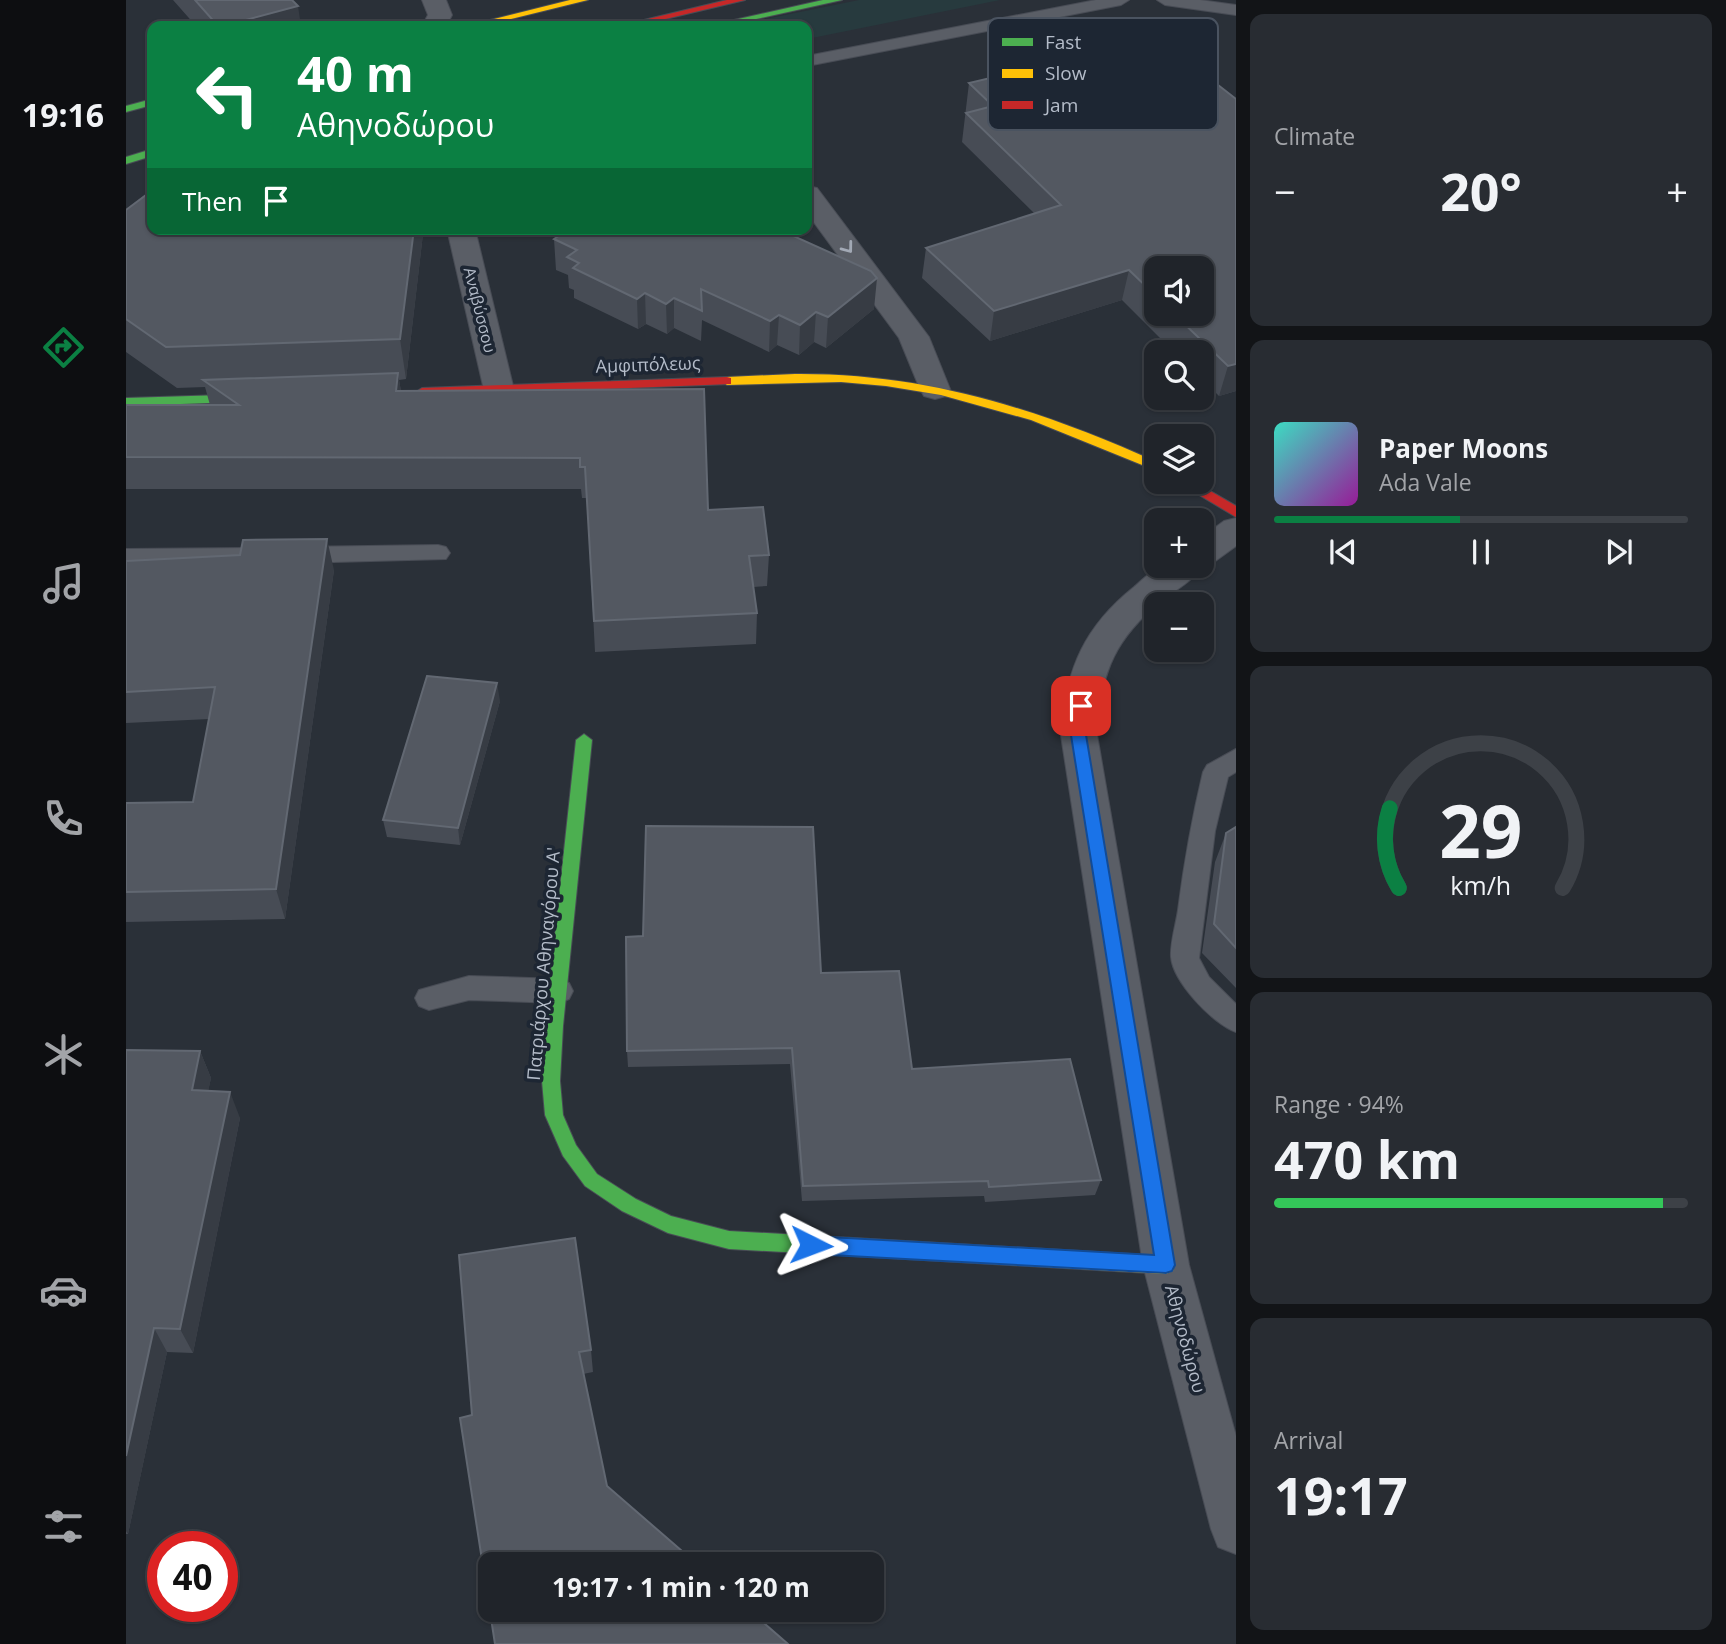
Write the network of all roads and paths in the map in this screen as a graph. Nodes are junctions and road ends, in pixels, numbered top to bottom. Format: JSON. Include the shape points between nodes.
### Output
{"nodes":[{"id":1,"x":583,"y":0,"type":"edge"},
{"id":2,"x":743,"y":0,"type":"edge"},
{"id":3,"x":837,"y":0,"type":"edge"},
{"id":4,"x":1121,"y":0,"type":"edge"},
{"id":5,"x":1164,"y":0,"type":"edge"},
{"id":6,"x":1236,"y":10,"type":"edge"},
{"id":7,"x":1028,"y":18,"type":"edge"},
{"id":8,"x":493,"y":21,"type":"edge"},
{"id":9,"x":647,"y":21,"type":"edge"},
{"id":10,"x":736,"y":21,"type":"edge"},
{"id":11,"x":988,"y":26,"type":"edge"},
{"id":12,"x":812,"y":60,"type":"edge"},
{"id":13,"x":147,"y":103,"type":"edge"},
{"id":14,"x":126,"y":109,"type":"edge"},
{"id":15,"x":147,"y":154,"type":"edge"},
{"id":16,"x":126,"y":161,"type":"edge"},
{"id":17,"x":812,"y":201,"type":"edge"},
{"id":18,"x":462,"y":235,"type":"edge"},
{"id":19,"x":935,"y":389,"type":"junction"},
{"id":20,"x":499,"y":390,"type":"junction"},
{"id":21,"x":402,"y":393,"type":"edge"},
{"id":22,"x":278,"y":397,"type":"edge"},
{"id":23,"x":126,"y":402,"type":"edge"},
{"id":24,"x":1144,"y":461,"type":"edge"},
{"id":25,"x":1205,"y":494,"type":"edge"},
{"id":26,"x":1236,"y":512,"type":"edge"},
{"id":27,"x":1236,"y":529,"type":"edge"},
{"id":28,"x":1214,"y":545,"type":"edge"},
{"id":29,"x":438,"y":553,"type":"dead end"},
{"id":30,"x":126,"y":557,"type":"edge"},
{"id":31,"x":1168,"y":578,"type":"edge"},
{"id":32,"x":584,"y":740,"type":"dead end"},
{"id":33,"x":1236,"y":759,"type":"edge"},
{"id":34,"x":559,"y":991,"type":"junction"},
{"id":35,"x":429,"y":998,"type":"dead end"},
{"id":36,"x":1236,"y":1020,"type":"edge"},
{"id":37,"x":1166,"y":1265,"type":"junction"},
{"id":38,"x":1236,"y":1529,"type":"edge"}],
"edges":[{"from":1,"to":8,"type":"main road"},
{"from":2,"to":9,"type":"main road"},
{"from":3,"to":10,"type":"main road"},
{"from":4,"to":7,"type":"lane"},
{"from":5,"to":6,"type":"lane"},
{"from":11,"to":12,"type":"lane"},
{"from":13,"to":14,"type":"main road"},
{"from":15,"to":16,"type":"main road"},
{"from":17,"to":19,"type":"street","one_way":true,"via":[[914,337]]},
{"from":18,"to":20,"type":"street","name":"Αναβύσσου"},
{"from":19,"to":20,"type":"main road","name":"Αμφιπόλεως","via":[[800,378]]},
{"from":19,"to":24,"type":"main road","name":"Αμφιπόλεως","via":[[1083,433]]},
{"from":20,"to":21,"type":"main road","name":"Αμφιπόλεως"},
{"from":22,"to":23,"type":"main road"},
{"from":25,"to":26,"type":"main road"},
{"from":27,"to":28,"type":"street"},
{"from":29,"to":30,"type":"lane"},
{"from":31,"to":37,"type":"street","name":"Αθηνοδώρου","via":[[1127,608],[1097,648],[1085,682],[1078,729]]},
{"from":32,"to":34,"type":"main road","name":"Πατριάρχου Αθηναγόρου Α'"},
{"from":33,"to":36,"type":"lane","via":[[1216,772],[1202,831],[1185,959],[1199,985]]},
{"from":34,"to":35,"type":"lane","via":[[468,988]]},
{"from":34,"to":37,"type":"main road","name":"Πατριάρχου Αθηναγόρου Α'","via":[[552,1092],[554,1115],[569,1150],[591,1180],[668,1224],[729,1240]]},
{"from":37,"to":38,"type":"street","name":"Αθηνοδώρου"}]}
